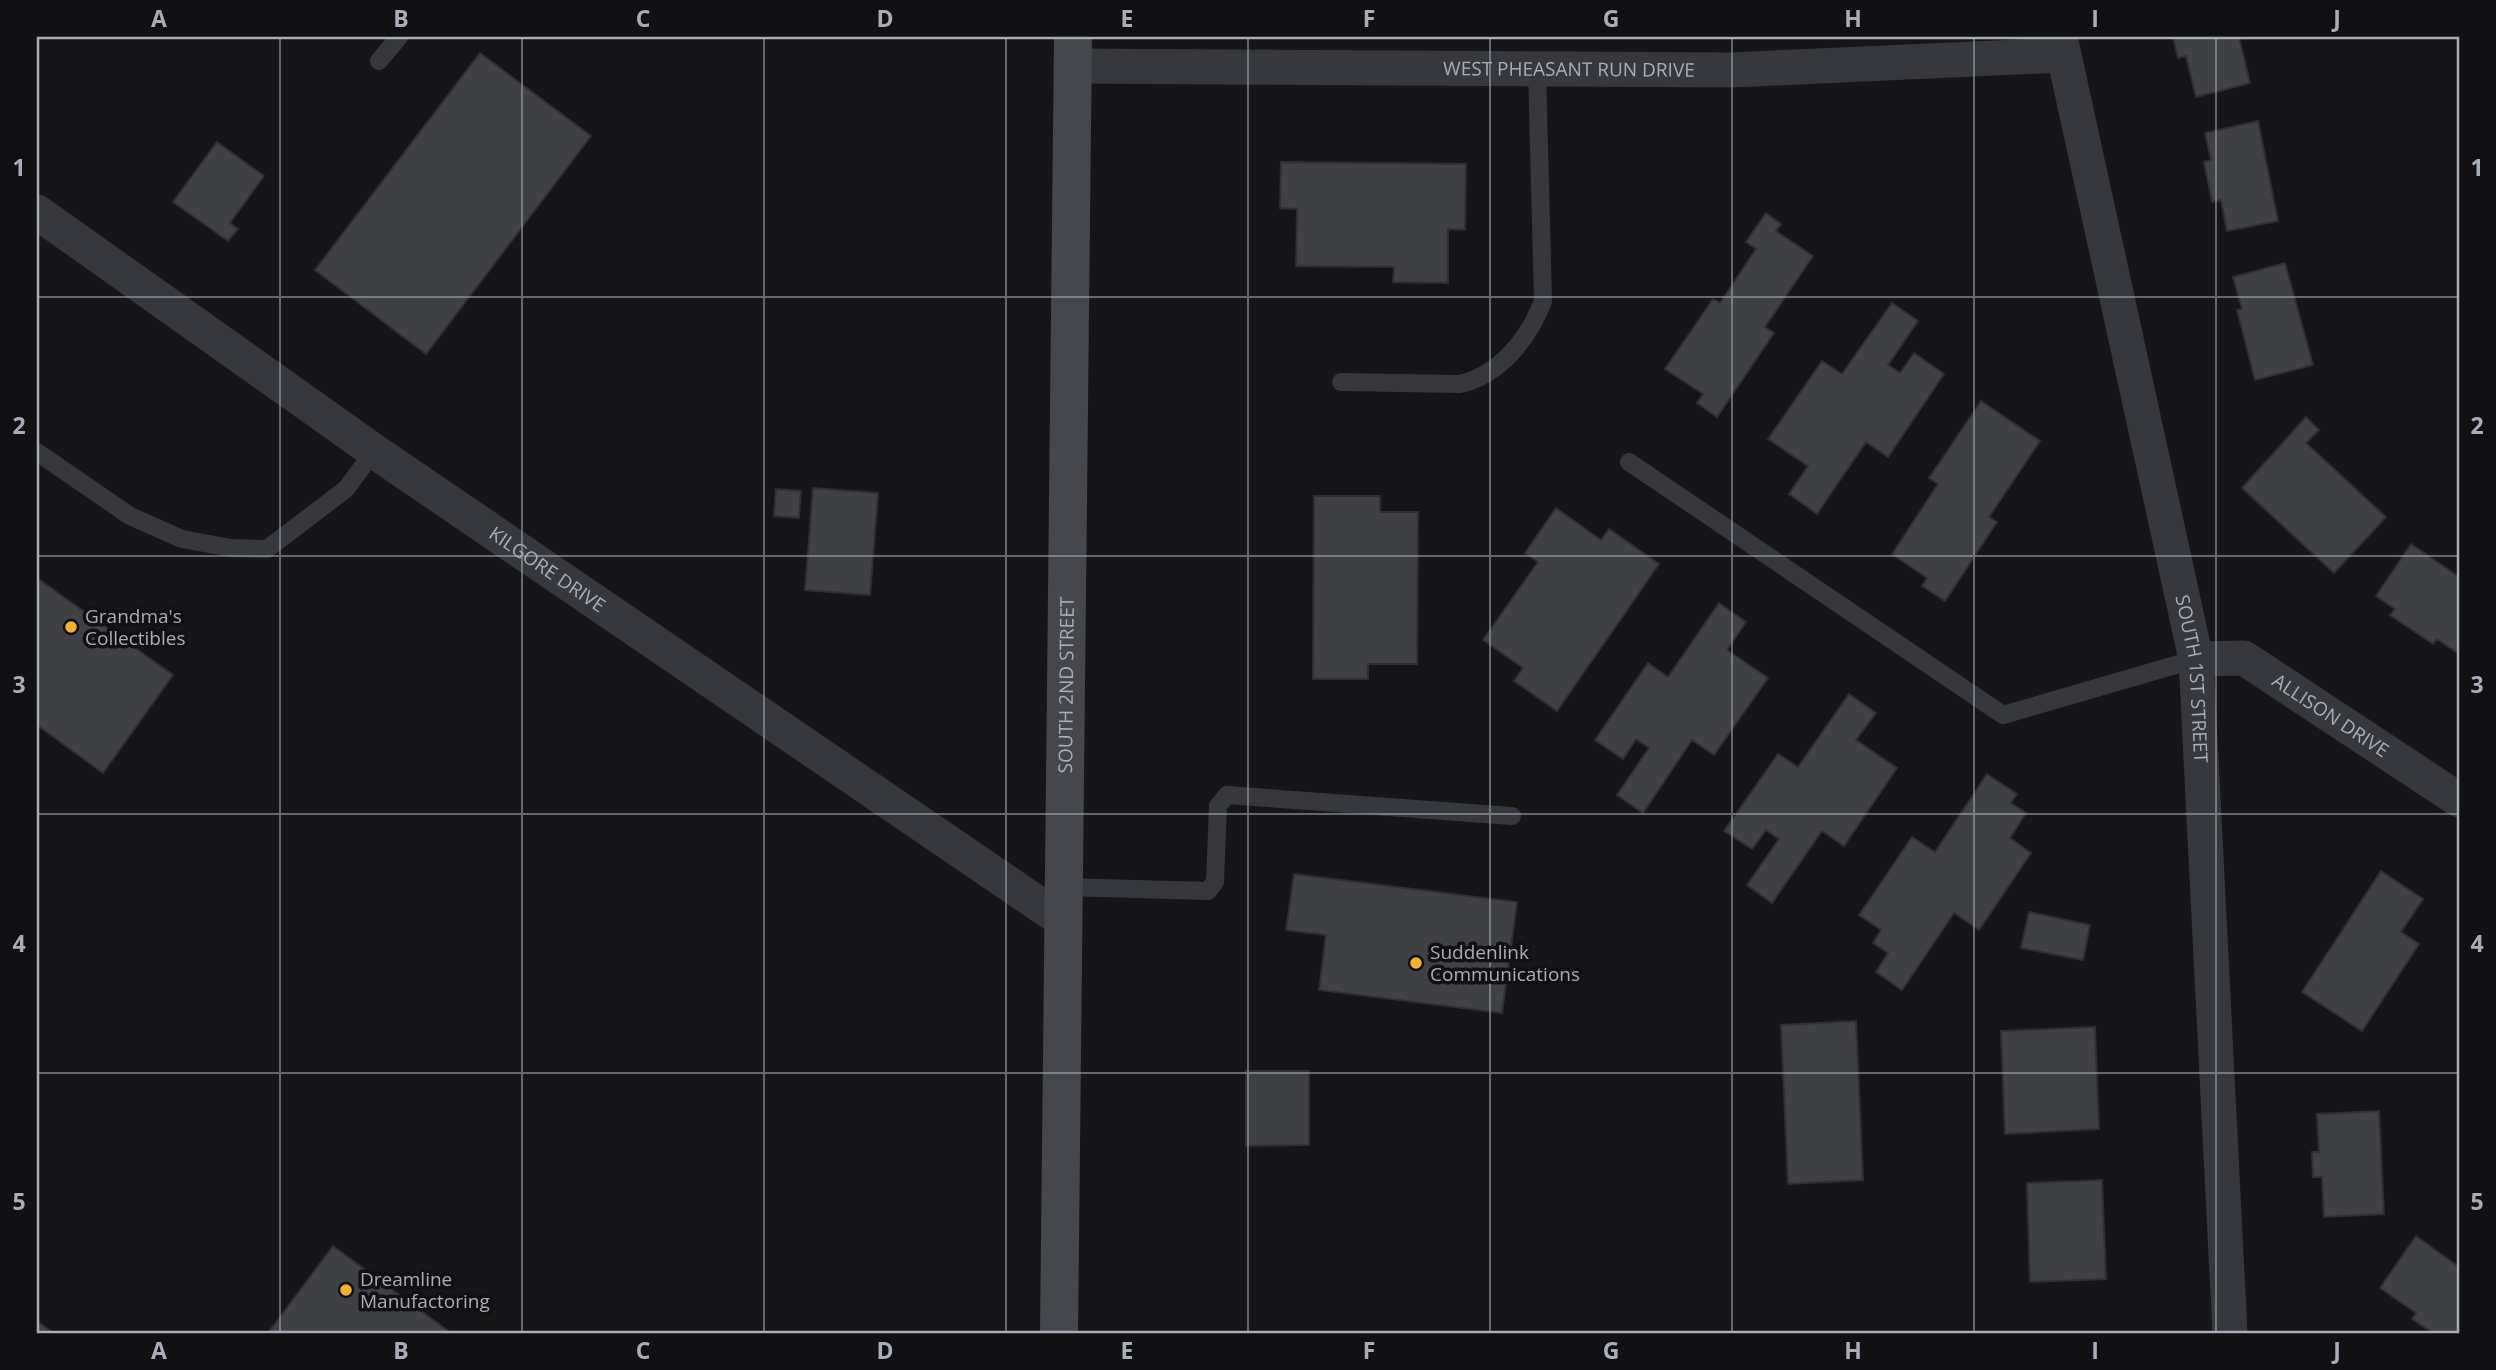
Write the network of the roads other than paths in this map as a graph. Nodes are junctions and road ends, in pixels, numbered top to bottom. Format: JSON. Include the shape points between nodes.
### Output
{"nodes":[{"id":1,"x":399,"y":37,"type":"edge"},
{"id":2,"x":2062,"y":46,"type":"edge"},
{"id":3,"x":1072,"y":51,"type":"edge"},
{"id":4,"x":379,"y":61,"type":"dead end"},
{"id":5,"x":1537,"y":69,"type":"junction"},
{"id":6,"x":37,"y":212,"type":"edge"},
{"id":7,"x":1341,"y":382,"type":"dead end"},
{"id":8,"x":374,"y":451,"type":"junction"},
{"id":9,"x":37,"y":452,"type":"edge"},
{"id":10,"x":1629,"y":462,"type":"dead end"},
{"id":11,"x":2196,"y":659,"type":"junction"},
{"id":12,"x":2459,"y":800,"type":"edge"},
{"id":13,"x":1512,"y":816,"type":"dead end"},
{"id":14,"x":1062,"y":904,"type":"junction"},
{"id":15,"x":2236,"y":1329,"type":"edge"},
{"id":16,"x":1059,"y":1333,"type":"edge"}],
"edges":[{"from":1,"to":4,"type":"lane"},
{"from":2,"to":5,"type":"street","name":"WEST PHEASANT RUN DRIVE","via":[[1731,70]]},
{"from":2,"to":11,"type":"street","name":"SOUTH 1ST STREET"},
{"from":3,"to":5,"type":"street","name":"WEST PHEASANT RUN DRIVE"},
{"from":3,"to":14,"type":"main road","name":"SOUTH 2ND STREET"},
{"from":5,"to":7,"type":"lane","via":[[1543,301],[1535,323],[1518,346],[1478,380],[1460,384]]},
{"from":6,"to":8,"type":"street","name":"KILGORE DRIVE"},
{"from":8,"to":9,"type":"lane","via":[[346,489],[267,549],[182,539],[130,516]]},
{"from":8,"to":14,"type":"street","name":"KILGORE DRIVE"},
{"from":10,"to":11,"type":"lane","via":[[2003,715]]},
{"from":11,"to":12,"type":"street","name":"ALLISON DRIVE","via":[[2244,657]]},
{"from":11,"to":15,"type":"street","name":"SOUTH 1ST STREET"},
{"from":13,"to":14,"type":"lane","via":[[1227,794],[1218,806],[1214,881],[1208,891]]},
{"from":14,"to":16,"type":"main road","name":"SOUTH 2ND STREET"}]}
